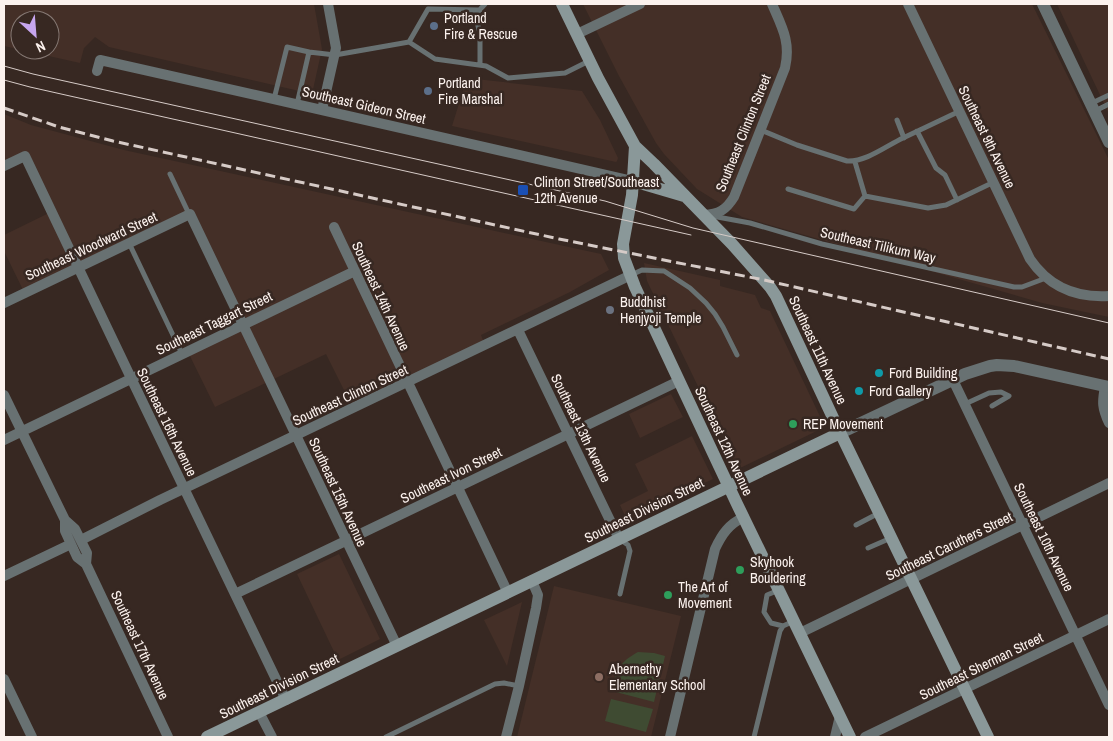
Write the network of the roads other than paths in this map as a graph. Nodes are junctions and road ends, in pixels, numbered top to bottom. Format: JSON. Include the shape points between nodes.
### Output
{"nodes":[{"id":1,"x":328,"y":4,"type":"edge"},
{"id":2,"x":485,"y":4,"type":"edge"},
{"id":3,"x":562,"y":4,"type":"edge"},
{"id":4,"x":640,"y":4,"type":"edge"},
{"id":5,"x":772,"y":4,"type":"edge"},
{"id":6,"x":908,"y":4,"type":"edge"},
{"id":7,"x":1043,"y":4,"type":"edge"},
{"id":8,"x":480,"y":10,"type":"junction"},
{"id":9,"x":577,"y":34,"type":"junction"},
{"id":10,"x":408,"y":42,"type":"junction"},
{"id":11,"x":309,"y":52,"type":"junction"},
{"id":12,"x":335,"y":54,"type":"junction"},
{"id":13,"x":590,"y":61,"type":"junction"},
{"id":14,"x":480,"y":65,"type":"junction"},
{"id":15,"x":97,"y":71,"type":"dead end"},
{"id":16,"x":1109,"y":95,"type":"edge"},
{"id":17,"x":274,"y":99,"type":"junction"},
{"id":18,"x":297,"y":104,"type":"junction"},
{"id":19,"x":1109,"y":104,"type":"edge"},
{"id":20,"x":1093,"y":107,"type":"junction"},
{"id":21,"x":322,"y":110,"type":"junction"},
{"id":22,"x":960,"y":111,"type":"junction"},
{"id":23,"x":897,"y":120,"type":"dead end"},
{"id":24,"x":760,"y":130,"type":"junction"},
{"id":25,"x":917,"y":131,"type":"junction"},
{"id":26,"x":904,"y":138,"type":"junction"},
{"id":27,"x":1109,"y":142,"type":"edge"},
{"id":28,"x":635,"y":146,"type":"junction"},
{"id":29,"x":855,"y":162,"type":"junction"},
{"id":30,"x":4,"y":166,"type":"edge"},
{"id":31,"x":170,"y":174,"type":"dead end"},
{"id":32,"x":633,"y":181,"type":"junction"},
{"id":33,"x":994,"y":182,"type":"junction"},
{"id":34,"x":788,"y":189,"type":"dead end"},
{"id":35,"x":686,"y":196,"type":"junction"},
{"id":36,"x":865,"y":196,"type":"junction"},
{"id":37,"x":957,"y":200,"type":"junction"},
{"id":38,"x":190,"y":214,"type":"junction"},
{"id":39,"x":704,"y":214,"type":"junction"},
{"id":40,"x":334,"y":227,"type":"dead end"},
{"id":41,"x":129,"y":243,"type":"junction"},
{"id":42,"x":78,"y":267,"type":"junction"},
{"id":43,"x":355,"y":271,"type":"junction"},
{"id":44,"x":631,"y":275,"type":"junction"},
{"id":45,"x":1047,"y":278,"type":"junction"},
{"id":46,"x":1109,"y":296,"type":"edge"},
{"id":47,"x":4,"y":303,"type":"edge"},
{"id":48,"x":243,"y":325,"type":"junction"},
{"id":49,"x":518,"y":330,"type":"junction"},
{"id":50,"x":182,"y":354,"type":"junction"},
{"id":51,"x":737,"y":355,"type":"dead end"},
{"id":52,"x":131,"y":378,"type":"junction"},
{"id":53,"x":953,"y":380,"type":"junction"},
{"id":54,"x":679,"y":381,"type":"junction"},
{"id":55,"x":407,"y":383,"type":"junction"},
{"id":56,"x":1108,"y":387,"type":"edge"},
{"id":57,"x":4,"y":395,"type":"edge"},
{"id":58,"x":965,"y":404,"type":"junction"},
{"id":59,"x":992,"y":406,"type":"dead end"},
{"id":60,"x":1109,"y":423,"type":"edge"},
{"id":61,"x":21,"y":432,"type":"junction"},
{"id":62,"x":840,"y":433,"type":"junction"},
{"id":63,"x":568,"y":434,"type":"junction"},
{"id":64,"x":296,"y":435,"type":"junction"},
{"id":65,"x":4,"y":440,"type":"edge"},
{"id":66,"x":1109,"y":483,"type":"edge"},
{"id":67,"x":729,"y":486,"type":"junction"},
{"id":68,"x":457,"y":487,"type":"junction"},
{"id":69,"x":184,"y":489,"type":"junction"},
{"id":70,"x":879,"y":513,"type":"junction"},
{"id":71,"x":744,"y":516,"type":"junction"},
{"id":72,"x":856,"y":525,"type":"dead end"},
{"id":73,"x":1023,"y":525,"type":"junction"},
{"id":74,"x":891,"y":537,"type":"junction"},
{"id":75,"x":619,"y":539,"type":"junction"},
{"id":76,"x":346,"y":541,"type":"junction"},
{"id":77,"x":76,"y":542,"type":"junction"},
{"id":78,"x":868,"y":548,"type":"dead end"},
{"id":79,"x":4,"y":576,"type":"edge"},
{"id":80,"x":912,"y":579,"type":"junction"},
{"id":81,"x":532,"y":581,"type":"junction"},
{"id":82,"x":779,"y":590,"type":"junction"},
{"id":83,"x":508,"y":593,"type":"junction"},
{"id":84,"x":235,"y":594,"type":"junction"},
{"id":85,"x":620,"y":594,"type":"dead end"},
{"id":86,"x":1109,"y":620,"type":"edge"},
{"id":87,"x":789,"y":623,"type":"junction"},
{"id":88,"x":800,"y":633,"type":"junction"},
{"id":89,"x":1076,"y":636,"type":"junction"},
{"id":90,"x":397,"y":646,"type":"junction"},
{"id":91,"x":4,"y":679,"type":"edge"},
{"id":92,"x":519,"y":686,"type":"junction"},
{"id":93,"x":964,"y":689,"type":"junction"},
{"id":94,"x":286,"y":700,"type":"junction"},
{"id":95,"x":1109,"y":705,"type":"edge"},
{"id":96,"x":259,"y":712,"type":"junction"},
{"id":97,"x":840,"y":716,"type":"junction"},
{"id":98,"x":32,"y":737,"type":"edge"},
{"id":99,"x":168,"y":737,"type":"edge"},
{"id":100,"x":207,"y":737,"type":"edge"},
{"id":101,"x":272,"y":737,"type":"edge"},
{"id":102,"x":386,"y":737,"type":"edge"},
{"id":103,"x":506,"y":737,"type":"edge"},
{"id":104,"x":670,"y":737,"type":"edge"},
{"id":105,"x":754,"y":737,"type":"edge"},
{"id":106,"x":835,"y":737,"type":"edge"},
{"id":107,"x":850,"y":737,"type":"edge"},
{"id":108,"x":864,"y":737,"type":"edge"},
{"id":109,"x":988,"y":737,"type":"edge"}],
"edges":[{"from":1,"to":12,"type":"street"},
{"from":2,"to":8,"type":"lane"},
{"from":3,"to":9,"type":"main road"},
{"from":4,"to":9,"type":"street"},
{"from":5,"to":24,"type":"street","name":"Southeast Clinton Street","via":[[783,27],[787,58]]},
{"from":6,"to":22,"type":"street","name":"Southeast 9th Avenue"},
{"from":7,"to":20,"type":"street"},
{"from":8,"to":10,"type":"lane","via":[[428,9]]},
{"from":8,"to":14,"type":"lane","via":[[475,15],[480,33]]},
{"from":9,"to":13,"type":"main road"},
{"from":10,"to":12,"type":"lane"},
{"from":10,"to":14,"type":"lane","via":[[435,59]]},
{"from":11,"to":12,"type":"lane"},
{"from":11,"to":17,"type":"lane","via":[[288,47]]},
{"from":11,"to":18,"type":"lane"},
{"from":12,"to":21,"type":"street"},
{"from":13,"to":14,"type":"lane","via":[[565,73],[508,78]]},
{"from":13,"to":28,"type":"main road"},
{"from":15,"to":17,"type":"street","name":"Southeast Gideon Street","via":[[100,60]]},
{"from":16,"to":20,"type":"lane"},
{"from":17,"to":18,"type":"street","name":"Southeast Gideon Street"},
{"from":18,"to":21,"type":"street","name":"Southeast Gideon Street"},
{"from":19,"to":20,"type":"lane"},
{"from":20,"to":27,"type":"street"},
{"from":21,"to":32,"type":"street","name":"Southeast Gideon Street"},
{"from":22,"to":25,"type":"lane"},
{"from":22,"to":33,"type":"street","name":"Southeast 9th Avenue"},
{"from":23,"to":26,"type":"lane"},
{"from":24,"to":29,"type":"lane"},
{"from":24,"to":39,"type":"street","name":"Southeast Clinton Street","via":[[731,202],[719,212]]},
{"from":25,"to":26,"type":"lane"},
{"from":25,"to":37,"type":"lane"},
{"from":26,"to":29,"type":"lane"},
{"from":28,"to":32,"type":"main road","name":"Southeast 12th Avenue"},
{"from":28,"to":35,"type":"main road","name":"Southeast 11th Avenue"},
{"from":29,"to":36,"type":"lane"},
{"from":30,"to":42,"type":"street","name":"Southeast 16th Avenue","via":[[25,156]]},
{"from":31,"to":38,"type":"lane"},
{"from":32,"to":35,"type":"main road"},
{"from":32,"to":44,"type":"main road","name":"Southeast 12th Avenue","via":[[623,244],[624,258]]},
{"from":33,"to":37,"type":"lane"},
{"from":33,"to":45,"type":"street","name":"Southeast 9th Avenue","via":[[1030,259]]},
{"from":34,"to":36,"type":"lane","via":[[854,209]]},
{"from":35,"to":39,"type":"main road","name":"Southeast 11th Avenue"},
{"from":36,"to":37,"type":"lane","via":[[928,208]]},
{"from":38,"to":41,"type":"street","name":"Southeast Woodward Street"},
{"from":38,"to":48,"type":"street","name":"Southeast 15th Avenue"},
{"from":39,"to":45,"type":"lane","name":"Southeast Tilikum Way","via":[[1014,287]]},
{"from":39,"to":62,"type":"main road","name":"Southeast 11th Avenue","via":[[776,296]]},
{"from":40,"to":43,"type":"street","name":"Southeast 14th Avenue"},
{"from":41,"to":42,"type":"street","name":"Southeast Woodward Street"},
{"from":41,"to":50,"type":"lane"},
{"from":42,"to":47,"type":"street","name":"Southeast Woodward Street"},
{"from":42,"to":52,"type":"street","name":"Southeast 16th Avenue"},
{"from":43,"to":48,"type":"street","name":"Southeast Taggart Street"},
{"from":43,"to":55,"type":"street","name":"Southeast 14th Avenue"},
{"from":44,"to":49,"type":"street","name":"Southeast Clinton Street"},
{"from":44,"to":51,"type":"lane","via":[[642,270],[664,271],[690,288],[715,314]]},
{"from":44,"to":54,"type":"main road","name":"Southeast 12th Avenue"},
{"from":45,"to":46,"type":"street","name":"Southeast 9th Avenue","via":[[1076,293]]},
{"from":48,"to":50,"type":"street","name":"Southeast Taggart Street"},
{"from":48,"to":64,"type":"street","name":"Southeast 15th Avenue"},
{"from":49,"to":55,"type":"street","name":"Southeast Clinton Street"},
{"from":49,"to":63,"type":"street","name":"Southeast 13th Avenue"},
{"from":50,"to":52,"type":"street","name":"Southeast Taggart Street"},
{"from":52,"to":61,"type":"street","name":"Southeast Taggart Street"},
{"from":52,"to":69,"type":"street","name":"Southeast 16th Avenue"},
{"from":53,"to":56,"type":"street","name":"Southeast Division Street","via":[[974,370],[997,365]]},
{"from":53,"to":58,"type":"street","name":"Southeast 10th Avenue"},
{"from":53,"to":62,"type":"street","name":"Southeast Division Street"},
{"from":54,"to":63,"type":"street","name":"Southeast Ivon Street"},
{"from":54,"to":67,"type":"main road","name":"Southeast 12th Avenue"},
{"from":55,"to":64,"type":"street","name":"Southeast Clinton Street"},
{"from":55,"to":68,"type":"street","name":"Southeast 14th Avenue"},
{"from":56,"to":60,"type":"street","via":[[1102,403]]},
{"from":57,"to":61,"type":"street","name":"Southeast 17th Avenue"},
{"from":58,"to":59,"type":"lane","via":[[989,393],[1001,392],[1009,396]]},
{"from":58,"to":73,"type":"street","name":"Southeast 10th Avenue"},
{"from":61,"to":65,"type":"street","name":"Southeast Taggart Street"},
{"from":61,"to":77,"type":"street","name":"Southeast 17th Avenue","via":[[65,520],[74,527]]},
{"from":62,"to":67,"type":"main road","name":"Southeast Division Street"},
{"from":62,"to":70,"type":"main road","name":"Southeast 11th Avenue"},
{"from":63,"to":68,"type":"street","name":"Southeast Ivon Street"},
{"from":63,"to":75,"type":"street","name":"Southeast 13th Avenue"},
{"from":64,"to":69,"type":"street","name":"Southeast Clinton Street"},
{"from":64,"to":76,"type":"street","name":"Southeast 15th Avenue"},
{"from":66,"to":73,"type":"street","name":"Southeast Caruthers Street"},
{"from":67,"to":71,"type":"main road","name":"Southeast 12th Avenue"},
{"from":67,"to":75,"type":"main road","name":"Southeast Division Street"},
{"from":68,"to":76,"type":"street","name":"Southeast Ivon Street"},
{"from":68,"to":83,"type":"street","name":"Southeast 14th Avenue"},
{"from":69,"to":77,"type":"street","name":"Southeast Clinton Street"},
{"from":69,"to":84,"type":"street","name":"Southeast 16th Avenue"},
{"from":70,"to":72,"type":"lane"},
{"from":70,"to":74,"type":"main road","name":"Southeast 11th Avenue"},
{"from":71,"to":82,"type":"main road","name":"Southeast 12th Avenue"},
{"from":71,"to":104,"type":"street","via":[[724,532],[715,549]]},
{"from":73,"to":80,"type":"street","name":"Southeast Caruthers Street"},
{"from":73,"to":89,"type":"street","name":"Southeast 10th Avenue"},
{"from":74,"to":78,"type":"lane"},
{"from":74,"to":80,"type":"main road","name":"Southeast 11th Avenue"},
{"from":75,"to":81,"type":"main road","name":"Southeast Division Street"},
{"from":75,"to":85,"type":"lane","via":[[630,551]]},
{"from":76,"to":84,"type":"street","name":"Southeast Ivon Street"},
{"from":76,"to":90,"type":"street","name":"Southeast 15th Avenue"},
{"from":77,"to":79,"type":"street","name":"Southeast Clinton Street"},
{"from":77,"to":99,"type":"street","name":"Southeast 17th Avenue","via":[[87,553],[86,564]]},
{"from":80,"to":88,"type":"street","name":"Southeast Caruthers Street"},
{"from":80,"to":93,"type":"main road","name":"Southeast 11th Avenue"},
{"from":81,"to":83,"type":"main road","name":"Southeast Division Street"},
{"from":81,"to":92,"type":"street","via":[[538,600]]},
{"from":82,"to":87,"type":"main road","name":"Southeast 12th Avenue"},
{"from":82,"to":87,"type":"lane","via":[[768,595],[764,612],[771,622]]},
{"from":83,"to":90,"type":"main road","name":"Southeast Division Street"},
{"from":84,"to":94,"type":"street","name":"Southeast 16th Avenue"},
{"from":86,"to":89,"type":"street","name":"Southeast Sherman Street"},
{"from":87,"to":88,"type":"main road","name":"Southeast 12th Avenue"},
{"from":87,"to":105,"type":"lane","via":[[780,631]]},
{"from":88,"to":97,"type":"main road","name":"Southeast 12th Avenue"},
{"from":89,"to":93,"type":"street","name":"Southeast Sherman Street"},
{"from":89,"to":95,"type":"street","name":"Southeast 10th Avenue"},
{"from":90,"to":94,"type":"main road","name":"Southeast Division Street"},
{"from":91,"to":98,"type":"street"},
{"from":92,"to":102,"type":"lane","via":[[495,684]]},
{"from":92,"to":103,"type":"street"},
{"from":93,"to":108,"type":"street","name":"Southeast Sherman Street"},
{"from":93,"to":109,"type":"main road","name":"Southeast 11th Avenue"},
{"from":94,"to":96,"type":"main road","name":"Southeast Division Street"},
{"from":96,"to":100,"type":"main road","name":"Southeast Division Street"},
{"from":96,"to":101,"type":"street"},
{"from":97,"to":106,"type":"street"},
{"from":97,"to":107,"type":"main road","name":"Southeast 12th Avenue"}]}
